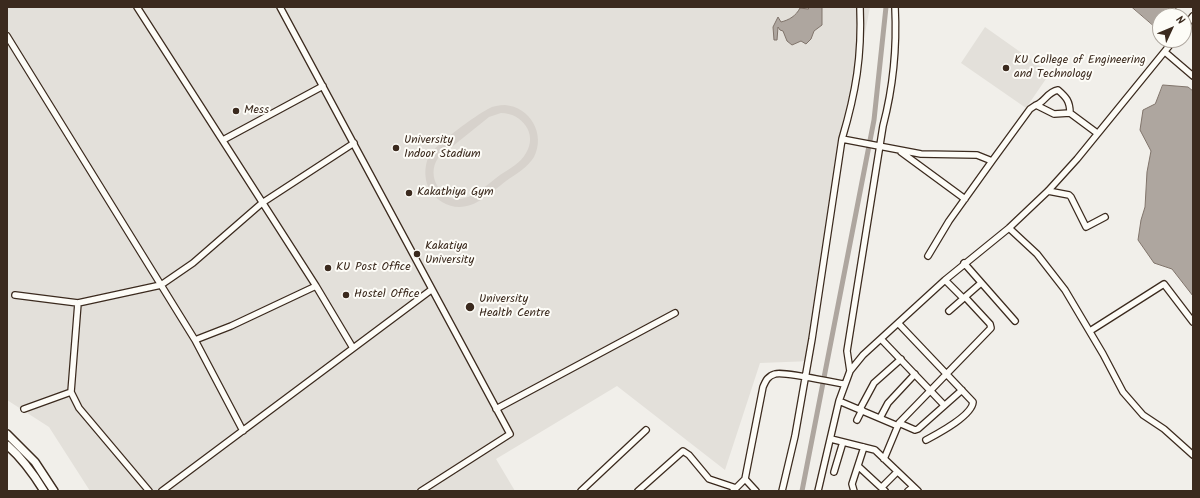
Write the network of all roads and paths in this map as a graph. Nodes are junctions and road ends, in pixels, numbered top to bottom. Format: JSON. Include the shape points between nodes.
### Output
{"nodes":[{"id":1,"x":137,"y":7,"type":"edge"},
{"id":2,"x":280,"y":7,"type":"edge"},
{"id":3,"x":860,"y":7,"type":"edge"},
{"id":4,"x":895,"y":7,"type":"edge"},
{"id":5,"x":7,"y":36,"type":"edge"},
{"id":6,"x":1168,"y":48,"type":"edge"},
{"id":7,"x":1164,"y":53,"type":"junction"},
{"id":8,"x":1193,"y":76,"type":"edge"},
{"id":9,"x":323,"y":86,"type":"junction"},
{"id":10,"x":1036,"y":106,"type":"junction"},
{"id":11,"x":1070,"y":112,"type":"junction"},
{"id":12,"x":1098,"y":133,"type":"junction"},
{"id":13,"x":842,"y":139,"type":"junction"},
{"id":14,"x":223,"y":140,"type":"junction"},
{"id":15,"x":354,"y":143,"type":"junction"},
{"id":16,"x":879,"y":145,"type":"junction"},
{"id":17,"x":899,"y":151,"type":"junction"},
{"id":18,"x":992,"y":161,"type":"junction"},
{"id":19,"x":1048,"y":191,"type":"junction"},
{"id":20,"x":965,"y":199,"type":"junction"},
{"id":21,"x":262,"y":203,"type":"junction"},
{"id":22,"x":1105,"y":217,"type":"dead end"},
{"id":23,"x":1009,"y":228,"type":"junction"},
{"id":24,"x":928,"y":256,"type":"dead end"},
{"id":25,"x":964,"y":263,"type":"junction"},
{"id":26,"x":945,"y":280,"type":"junction"},
{"id":27,"x":981,"y":283,"type":"junction"},
{"id":28,"x":161,"y":285,"type":"junction"},
{"id":29,"x":316,"y":286,"type":"junction"},
{"id":30,"x":431,"y":290,"type":"junction"},
{"id":31,"x":15,"y":295,"type":"dead end"},
{"id":32,"x":964,"y":298,"type":"junction"},
{"id":33,"x":78,"y":303,"type":"junction"},
{"id":34,"x":949,"y":311,"type":"dead end"},
{"id":35,"x":675,"y":313,"type":"dead end"},
{"id":36,"x":1014,"y":321,"type":"dead end"},
{"id":37,"x":1193,"y":322,"type":"edge"},
{"id":38,"x":898,"y":323,"type":"junction"},
{"id":39,"x":1090,"y":331,"type":"junction"},
{"id":40,"x":881,"y":339,"type":"junction"},
{"id":41,"x":195,"y":340,"type":"junction"},
{"id":42,"x":353,"y":348,"type":"junction"},
{"id":43,"x":901,"y":359,"type":"junction"},
{"id":44,"x":850,"y":371,"type":"junction"},
{"id":45,"x":915,"y":374,"type":"junction"},
{"id":46,"x":947,"y":375,"type":"junction"},
{"id":47,"x":807,"y":378,"type":"junction"},
{"id":48,"x":841,"y":384,"type":"junction"},
{"id":49,"x":962,"y":390,"type":"junction"},
{"id":50,"x":931,"y":391,"type":"junction"},
{"id":51,"x":71,"y":392,"type":"junction"},
{"id":52,"x":839,"y":401,"type":"junction"},
{"id":53,"x":944,"y":406,"type":"junction"},
{"id":54,"x":24,"y":408,"type":"dead end"},
{"id":55,"x":496,"y":409,"type":"junction"},
{"id":56,"x":861,"y":409,"type":"junction"},
{"id":57,"x":880,"y":418,"type":"junction"},
{"id":58,"x":858,"y":420,"type":"dead end"},
{"id":59,"x":899,"y":424,"type":"junction"},
{"id":60,"x":646,"y":430,"type":"dead end"},
{"id":61,"x":243,"y":431,"type":"junction"},
{"id":62,"x":7,"y":434,"type":"edge"},
{"id":63,"x":831,"y":439,"type":"junction"},
{"id":64,"x":926,"y":440,"type":"dead end"},
{"id":65,"x":843,"y":442,"type":"junction"},
{"id":66,"x":7,"y":445,"type":"edge"},
{"id":67,"x":864,"y":447,"type":"junction"},
{"id":68,"x":1193,"y":455,"type":"edge"},
{"id":69,"x":884,"y":458,"type":"junction"},
{"id":70,"x":858,"y":466,"type":"junction"},
{"id":71,"x":834,"y":472,"type":"dead end"},
{"id":72,"x":897,"y":472,"type":"junction"},
{"id":73,"x":745,"y":479,"type":"junction"},
{"id":74,"x":883,"y":489,"type":"edge"},
{"id":75,"x":911,"y":489,"type":"edge"},
{"id":76,"x":585,"y":490,"type":"edge"},
{"id":77,"x":734,"y":490,"type":"edge"},
{"id":78,"x":44,"y":491,"type":"edge"},
{"id":79,"x":54,"y":491,"type":"edge"},
{"id":80,"x":149,"y":491,"type":"edge"},
{"id":81,"x":162,"y":491,"type":"edge"},
{"id":82,"x":421,"y":491,"type":"edge"},
{"id":83,"x":638,"y":491,"type":"edge"},
{"id":84,"x":756,"y":491,"type":"edge"},
{"id":85,"x":782,"y":491,"type":"edge"},
{"id":86,"x":818,"y":491,"type":"edge"},
{"id":87,"x":854,"y":491,"type":"edge"},
{"id":88,"x":918,"y":491,"type":"edge"}],
"edges":[{"from":1,"to":14,"type":"street"},
{"from":2,"to":9,"type":"street"},
{"from":3,"to":13,"type":"street","via":[[859,73],[852,109]]},
{"from":4,"to":16,"type":"street","via":[[896,27],[890,99]]},
{"from":5,"to":28,"type":"street"},
{"from":6,"to":7,"type":"street"},
{"from":7,"to":8,"type":"street"},
{"from":7,"to":12,"type":"street"},
{"from":9,"to":14,"type":"street"},
{"from":9,"to":15,"type":"street"},
{"from":10,"to":11,"type":"street","via":[[1054,114]]},
{"from":10,"to":11,"type":"street","via":[[1042,103],[1049,93],[1058,90],[1070,103]]},
{"from":10,"to":18,"type":"street","via":[[1030,109]]},
{"from":11,"to":12,"type":"street"},
{"from":12,"to":19,"type":"street"},
{"from":13,"to":16,"type":"street"},
{"from":13,"to":47,"type":"street"},
{"from":14,"to":21,"type":"street"},
{"from":15,"to":21,"type":"street"},
{"from":15,"to":30,"type":"street"},
{"from":16,"to":17,"type":"street"},
{"from":16,"to":44,"type":"street","via":[[847,351]]},
{"from":17,"to":18,"type":"street","via":[[977,155]]},
{"from":17,"to":20,"type":"street"},
{"from":18,"to":20,"type":"street"},
{"from":19,"to":22,"type":"street","via":[[1069,195],[1086,227]]},
{"from":19,"to":23,"type":"street"},
{"from":20,"to":24,"type":"street"},
{"from":21,"to":28,"type":"street","via":[[193,263]]},
{"from":21,"to":29,"type":"street"},
{"from":23,"to":25,"type":"street"},
{"from":23,"to":39,"type":"street","via":[[1042,260],[1065,290]]},
{"from":25,"to":26,"type":"street"},
{"from":25,"to":27,"type":"street"},
{"from":26,"to":32,"type":"street"},
{"from":26,"to":38,"type":"street"},
{"from":27,"to":32,"type":"street"},
{"from":27,"to":36,"type":"street"},
{"from":28,"to":33,"type":"street"},
{"from":28,"to":41,"type":"street"},
{"from":29,"to":41,"type":"street"},
{"from":29,"to":42,"type":"street"},
{"from":30,"to":42,"type":"street"},
{"from":30,"to":55,"type":"street"},
{"from":31,"to":33,"type":"street"},
{"from":32,"to":34,"type":"street"},
{"from":32,"to":46,"type":"street","via":[[991,328]]},
{"from":33,"to":51,"type":"street"},
{"from":35,"to":55,"type":"street"},
{"from":37,"to":39,"type":"street","via":[[1164,284]]},
{"from":38,"to":40,"type":"street"},
{"from":38,"to":46,"type":"street"},
{"from":39,"to":68,"type":"street","via":[[1123,392],[1144,415]]},
{"from":40,"to":43,"type":"street"},
{"from":40,"to":44,"type":"street"},
{"from":41,"to":61,"type":"street"},
{"from":42,"to":61,"type":"street"},
{"from":43,"to":45,"type":"street"},
{"from":43,"to":56,"type":"street","via":[[874,384]]},
{"from":44,"to":48,"type":"street"},
{"from":45,"to":50,"type":"street"},
{"from":45,"to":57,"type":"street","via":[[888,403]]},
{"from":46,"to":49,"type":"street"},
{"from":46,"to":50,"type":"street"},
{"from":47,"to":48,"type":"street"},
{"from":47,"to":73,"type":"street","via":[[784,373],[767,378]]},
{"from":47,"to":85,"type":"street"},
{"from":48,"to":52,"type":"street"},
{"from":49,"to":53,"type":"street"},
{"from":49,"to":64,"type":"street","via":[[972,399],[972,407],[952,425]]},
{"from":50,"to":53,"type":"street"},
{"from":50,"to":59,"type":"street"},
{"from":51,"to":54,"type":"street"},
{"from":51,"to":80,"type":"street","via":[[79,408]]},
{"from":52,"to":56,"type":"street"},
{"from":52,"to":63,"type":"street"},
{"from":53,"to":59,"type":"street","via":[[916,430]]},
{"from":55,"to":82,"type":"street","via":[[510,434]]},
{"from":56,"to":57,"type":"street"},
{"from":56,"to":58,"type":"street"},
{"from":57,"to":59,"type":"street"},
{"from":59,"to":69,"type":"street"},
{"from":60,"to":76,"type":"street"},
{"from":61,"to":81,"type":"street"},
{"from":62,"to":79,"type":"main road","via":[[35,462]]},
{"from":63,"to":65,"type":"street"},
{"from":63,"to":86,"type":"street"},
{"from":65,"to":67,"type":"street"},
{"from":65,"to":71,"type":"street"},
{"from":66,"to":78,"type":"main road","via":[[21,457]]},
{"from":67,"to":69,"type":"street","via":[[875,450]]},
{"from":67,"to":70,"type":"street"},
{"from":69,"to":72,"type":"street"},
{"from":70,"to":74,"type":"street"},
{"from":70,"to":87,"type":"street","via":[[852,484]]},
{"from":72,"to":74,"type":"street"},
{"from":72,"to":75,"type":"street"},
{"from":73,"to":77,"type":"street"},
{"from":73,"to":84,"type":"street"},
{"from":75,"to":88,"type":"street"},
{"from":77,"to":83,"type":"street","via":[[709,479],[683,451]]}]}
